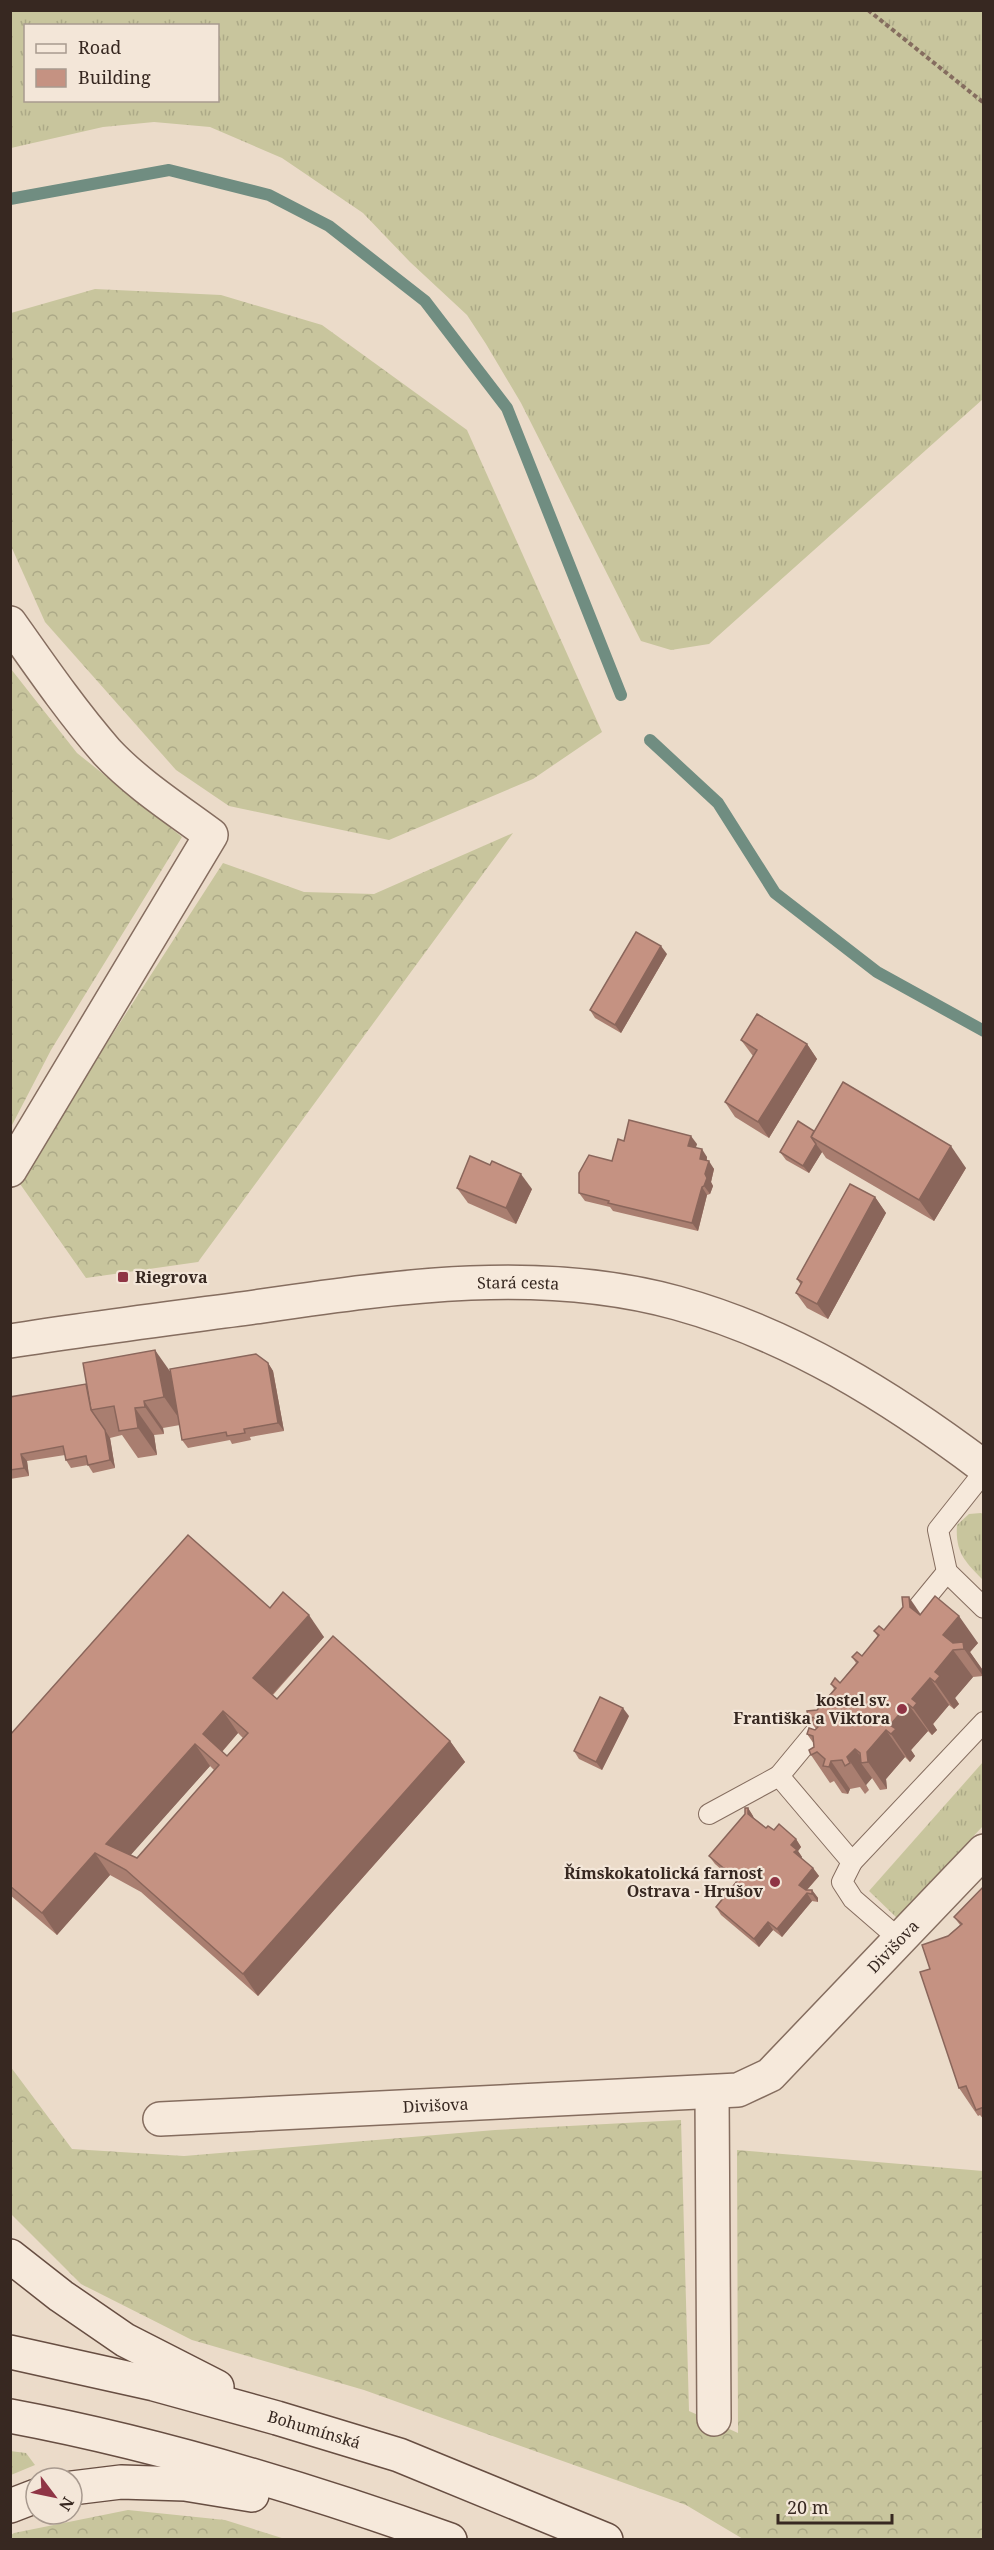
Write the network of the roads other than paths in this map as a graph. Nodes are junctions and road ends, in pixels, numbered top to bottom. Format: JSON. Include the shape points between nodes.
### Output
{"nodes":[{"id":1,"x":10,"y":623,"type":"edge"},
{"id":2,"x":10,"y":1170,"type":"edge"},
{"id":3,"x":10,"y":1341,"type":"edge"},
{"id":4,"x":984,"y":1467,"type":"edge"},
{"id":5,"x":984,"y":1472,"type":"edge"},
{"id":6,"x":947,"y":1572,"type":"junction"},
{"id":7,"x":984,"y":1608,"type":"edge"},
{"id":8,"x":886,"y":1646,"type":"edge"},
{"id":9,"x":840,"y":1702,"type":"edge"},
{"id":10,"x":984,"y":1722,"type":"edge"},
{"id":11,"x":779,"y":1776,"type":"junction"},
{"id":12,"x":709,"y":1814,"type":"dead end"},
{"id":13,"x":984,"y":1851,"type":"edge"},
{"id":14,"x":852,"y":1862,"type":"junction"},
{"id":15,"x":898,"y":1938,"type":"junction"},
{"id":16,"x":712,"y":2092,"type":"junction"},
{"id":17,"x":160,"y":2119,"type":"dead end"},
{"id":18,"x":10,"y":2256,"type":"edge"},
{"id":19,"x":10,"y":2352,"type":"edge"},
{"id":20,"x":10,"y":2416,"type":"edge"},
{"id":21,"x":277,"y":2418,"type":"junction"},
{"id":22,"x":714,"y":2419,"type":"dead end"},
{"id":23,"x":84,"y":2487,"type":"edge"},
{"id":24,"x":379,"y":2515,"type":"junction"},
{"id":25,"x":450,"y":2540,"type":"edge"},
{"id":26,"x":606,"y":2540,"type":"edge"}],
"edges":[{"from":1,"to":2,"type":"street","via":[[109,753],[157,796],[211,835]]},
{"from":3,"to":4,"type":"street","name":"Stará cesta","via":[[301,1300],[420,1288],[502,1282],[588,1285],[676,1303],[773,1338],[885,1399]]},
{"from":5,"to":6,"type":"lane","via":[[938,1530]]},
{"from":6,"to":7,"type":"lane"},
{"from":6,"to":8,"type":"lane"},
{"from":9,"to":11,"type":"lane"},
{"from":10,"to":14,"type":"lane"},
{"from":11,"to":12,"type":"lane"},
{"from":11,"to":14,"type":"lane"},
{"from":13,"to":15,"type":"street","name":"Divišova"},
{"from":14,"to":15,"type":"lane","via":[[842,1882],[853,1899]]},
{"from":15,"to":16,"type":"street","name":"Divišova","via":[[770,2075],[738,2090]]},
{"from":16,"to":17,"type":"street","name":"Divišova"},
{"from":16,"to":22,"type":"street"},
{"from":18,"to":21,"type":"street","via":[[125,2340]]},
{"from":19,"to":21,"type":"street","name":"Bohumínská","via":[[154,2384]]},
{"from":20,"to":24,"type":"street","via":[[150,2448]]},
{"from":21,"to":26,"type":"street","name":"Bohumínská","via":[[399,2455]]},
{"from":23,"to":24,"type":"street","via":[[121,2482],[185,2484]]},
{"from":24,"to":25,"type":"street"}]}
